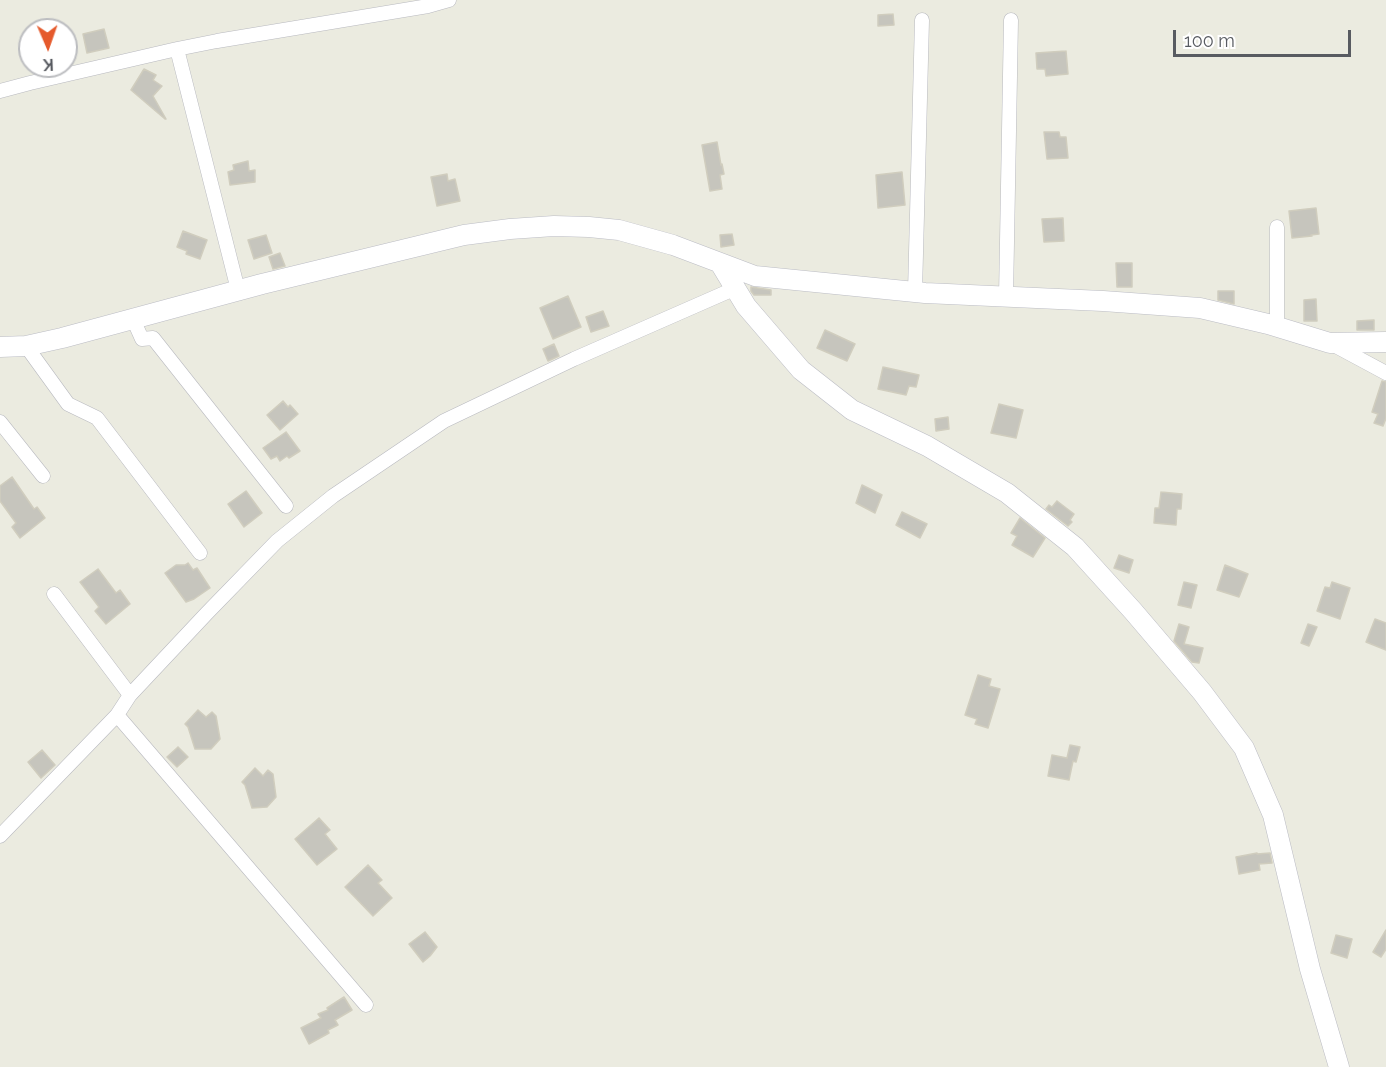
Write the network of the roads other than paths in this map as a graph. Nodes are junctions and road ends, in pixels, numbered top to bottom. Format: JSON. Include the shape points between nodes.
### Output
{"nodes":[{"id":1,"x":449,"y":0,"type":"edge"},
{"id":2,"x":922,"y":20,"type":"dead end"},
{"id":3,"x":1011,"y":20,"type":"dead end"},
{"id":4,"x":177,"y":49,"type":"junction"},
{"id":5,"x":0,"y":91,"type":"edge"},
{"id":6,"x":1277,"y":227,"type":"dead end"},
{"id":7,"x":720,"y":263,"type":"junction"},
{"id":8,"x":736,"y":288,"type":"junction"},
{"id":9,"x":238,"y":290,"type":"junction"},
{"id":10,"x":915,"y":291,"type":"junction"},
{"id":11,"x":1006,"y":297,"type":"junction"},
{"id":12,"x":133,"y":319,"type":"junction"},
{"id":13,"x":1277,"y":327,"type":"junction"},
{"id":14,"x":1386,"y":342,"type":"edge"},
{"id":15,"x":1330,"y":343,"type":"junction"},
{"id":16,"x":26,"y":346,"type":"junction"},
{"id":17,"x":0,"y":347,"type":"edge"},
{"id":18,"x":1386,"y":373,"type":"edge"},
{"id":19,"x":0,"y":422,"type":"edge"},
{"id":20,"x":43,"y":476,"type":"dead end"},
{"id":21,"x":286,"y":506,"type":"dead end"},
{"id":22,"x":200,"y":553,"type":"dead end"},
{"id":23,"x":54,"y":594,"type":"dead end"},
{"id":24,"x":130,"y":696,"type":"junction"},
{"id":25,"x":117,"y":715,"type":"junction"},
{"id":26,"x":0,"y":836,"type":"edge"},
{"id":27,"x":366,"y":1005,"type":"dead end"},
{"id":28,"x":1334,"y":1064,"type":"edge"}],
"edges":[{"from":1,"to":4,"type":"street"},
{"from":2,"to":10,"type":"street"},
{"from":3,"to":11,"type":"street"},
{"from":4,"to":5,"type":"street"},
{"from":4,"to":9,"type":"street"},
{"from":6,"to":13,"type":"street"},
{"from":7,"to":8,"type":"street"},
{"from":7,"to":9,"type":"street","via":[[619,230],[554,226],[464,234]]},
{"from":7,"to":10,"type":"street","via":[[755,276]]},
{"from":8,"to":24,"type":"street","via":[[444,421],[333,496],[277,541]]},
{"from":8,"to":28,"type":"street","via":[[746,306],[801,370],[852,410],[927,446],[1007,493],[1074,547],[1202,692],[1244,748],[1273,815]]},
{"from":9,"to":12,"type":"street"},
{"from":10,"to":11,"type":"street"},
{"from":11,"to":13,"type":"street","via":[[1200,308]]},
{"from":12,"to":16,"type":"street"},
{"from":12,"to":21,"type":"street","via":[[142,339],[153,338]]},
{"from":13,"to":15,"type":"street"},
{"from":14,"to":15,"type":"street"},
{"from":15,"to":18,"type":"street"},
{"from":16,"to":17,"type":"street"},
{"from":16,"to":22,"type":"street","via":[[68,404],[97,418]]},
{"from":19,"to":20,"type":"street"},
{"from":23,"to":24,"type":"street"},
{"from":24,"to":25,"type":"street"},
{"from":25,"to":26,"type":"street"},
{"from":25,"to":27,"type":"street"}]}
